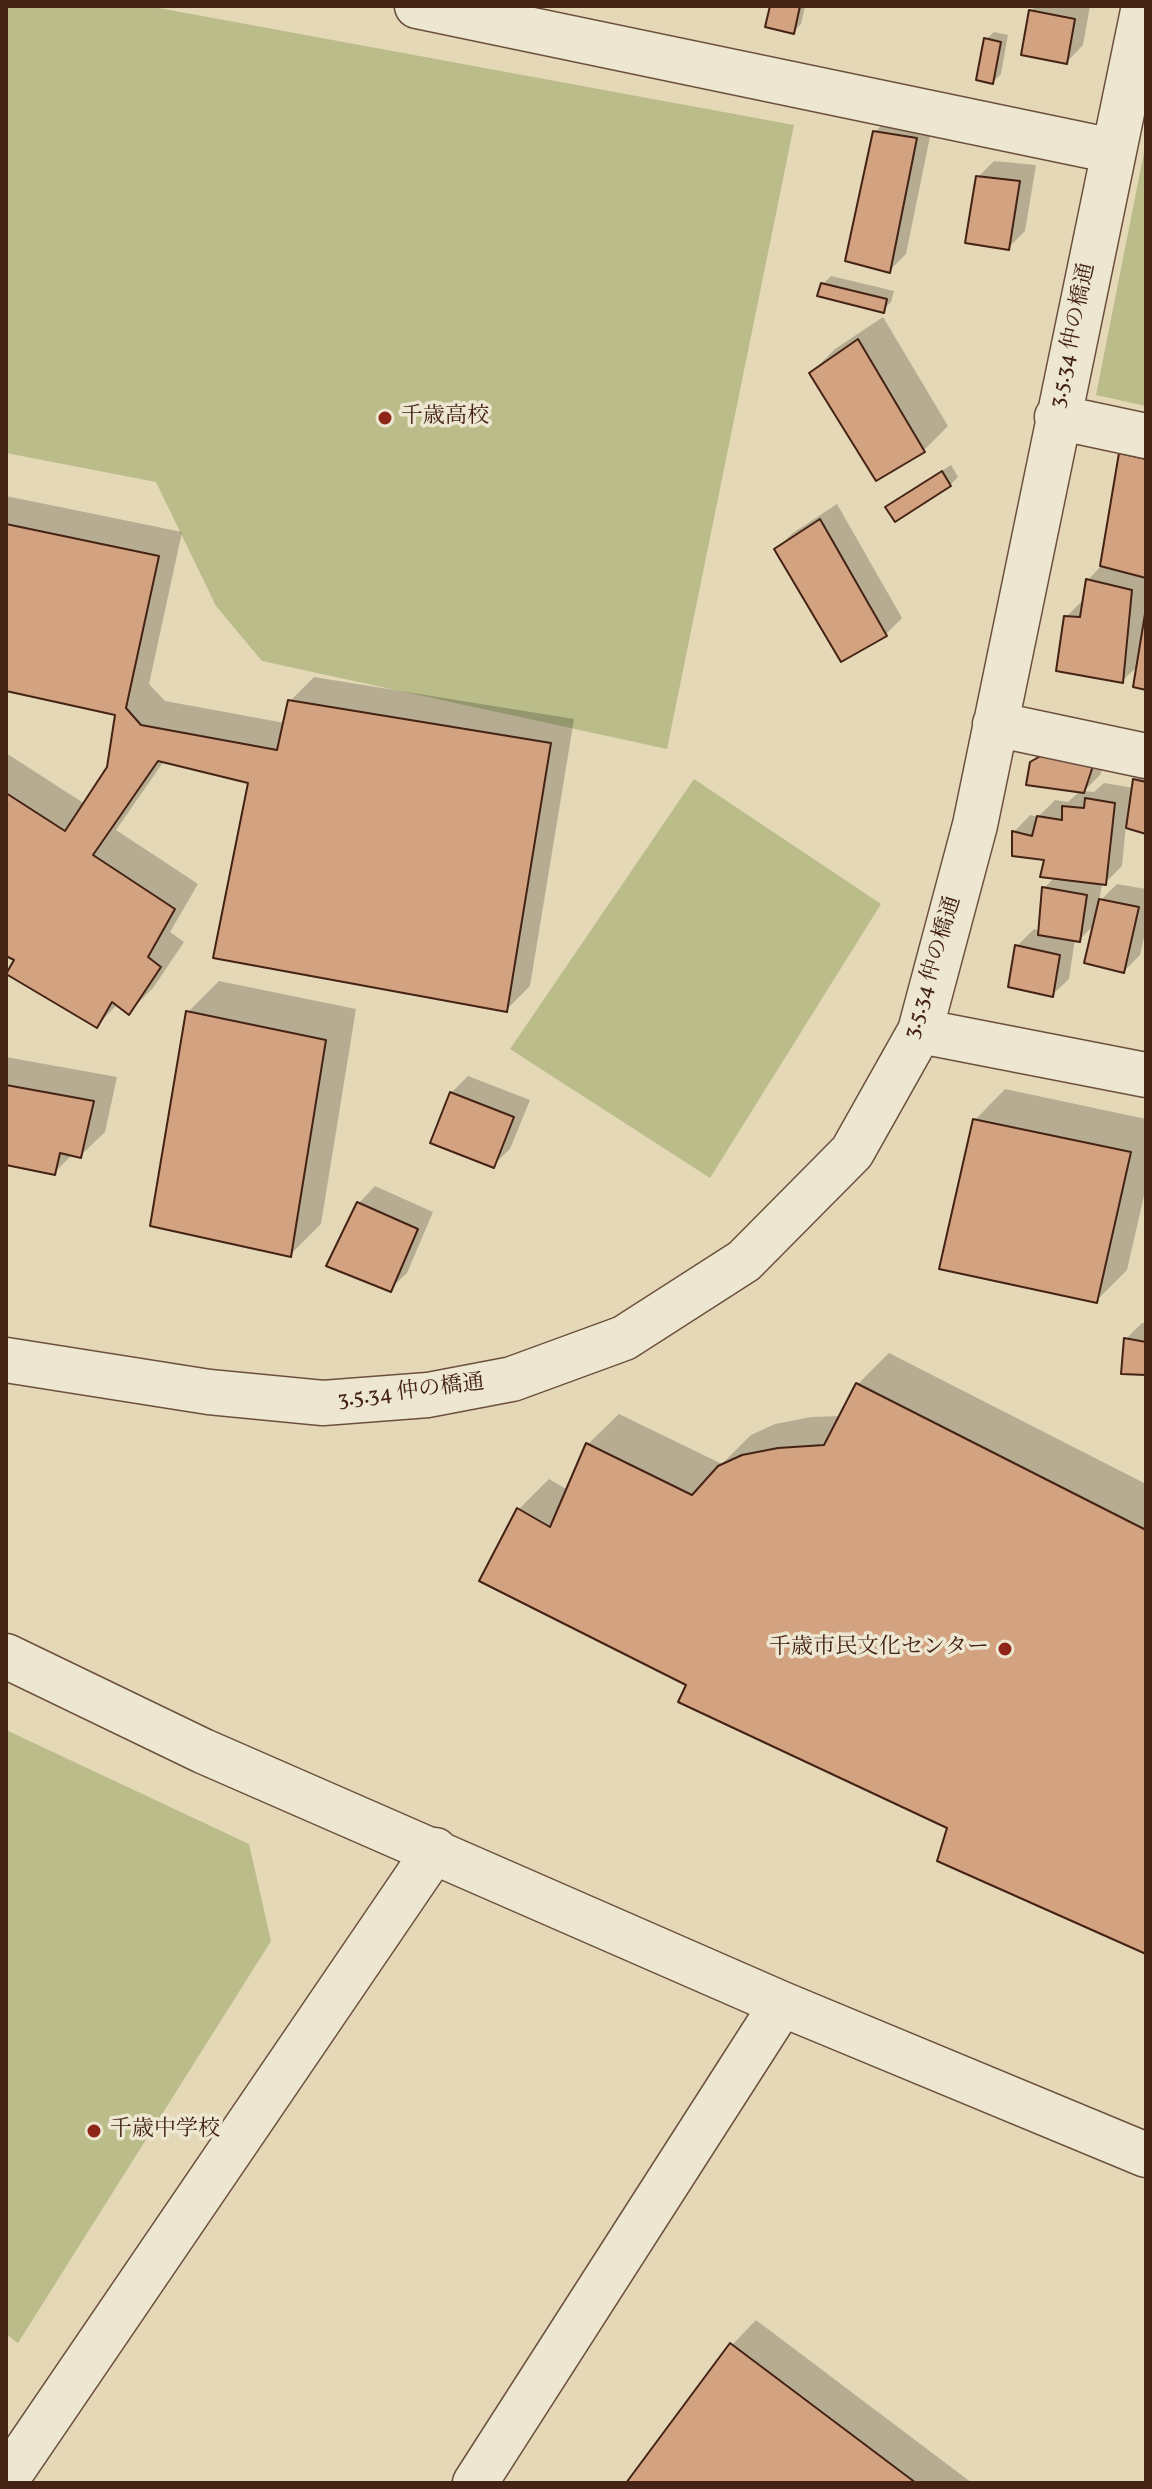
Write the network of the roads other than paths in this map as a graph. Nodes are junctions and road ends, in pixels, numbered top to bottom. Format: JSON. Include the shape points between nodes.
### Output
{"nodes":[{"id":1,"x":417,"y":6,"type":"edge"},
{"id":2,"x":1144,"y":6,"type":"edge"},
{"id":3,"x":1113,"y":151,"type":"junction"},
{"id":4,"x":1057,"y":417,"type":"junction"},
{"id":5,"x":1146,"y":436,"type":"edge"},
{"id":6,"x":995,"y":724,"type":"junction"},
{"id":7,"x":1146,"y":756,"type":"edge"},
{"id":8,"x":920,"y":1031,"type":"junction"},
{"id":9,"x":1146,"y":1075,"type":"edge"},
{"id":10,"x":6,"y":1360,"type":"edge"},
{"id":11,"x":6,"y":1656,"type":"edge"},
{"id":12,"x":435,"y":1850,"type":"junction"},
{"id":13,"x":782,"y":2004,"type":"junction"},
{"id":14,"x":1146,"y":2155,"type":"edge"},
{"id":15,"x":6,"y":2480,"type":"edge"},
{"id":16,"x":475,"y":2483,"type":"edge"}],
"edges":[{"from":1,"to":3,"type":"street"},
{"from":2,"to":3,"type":"street","name":"3.5.34 仲の橋通"},
{"from":3,"to":4,"type":"street","name":"3.5.34 仲の橋通"},
{"from":4,"to":5,"type":"street"},
{"from":4,"to":6,"type":"street","name":"3.5.34 仲の橋通"},
{"from":6,"to":7,"type":"street"},
{"from":6,"to":8,"type":"street","name":"3.5.34 仲の橋通","via":[[975,825]]},
{"from":8,"to":9,"type":"street"},
{"from":8,"to":10,"type":"street","name":"3.5.34 仲の橋通","via":[[852,1152],[744,1261],[624,1338],[526,1374],[428,1395],[323,1403],[209,1392]]},
{"from":11,"to":12,"type":"street","via":[[203,1751]]},
{"from":12,"to":13,"type":"street"},
{"from":12,"to":15,"type":"street"},
{"from":13,"to":14,"type":"street"},
{"from":13,"to":16,"type":"street"}]}
